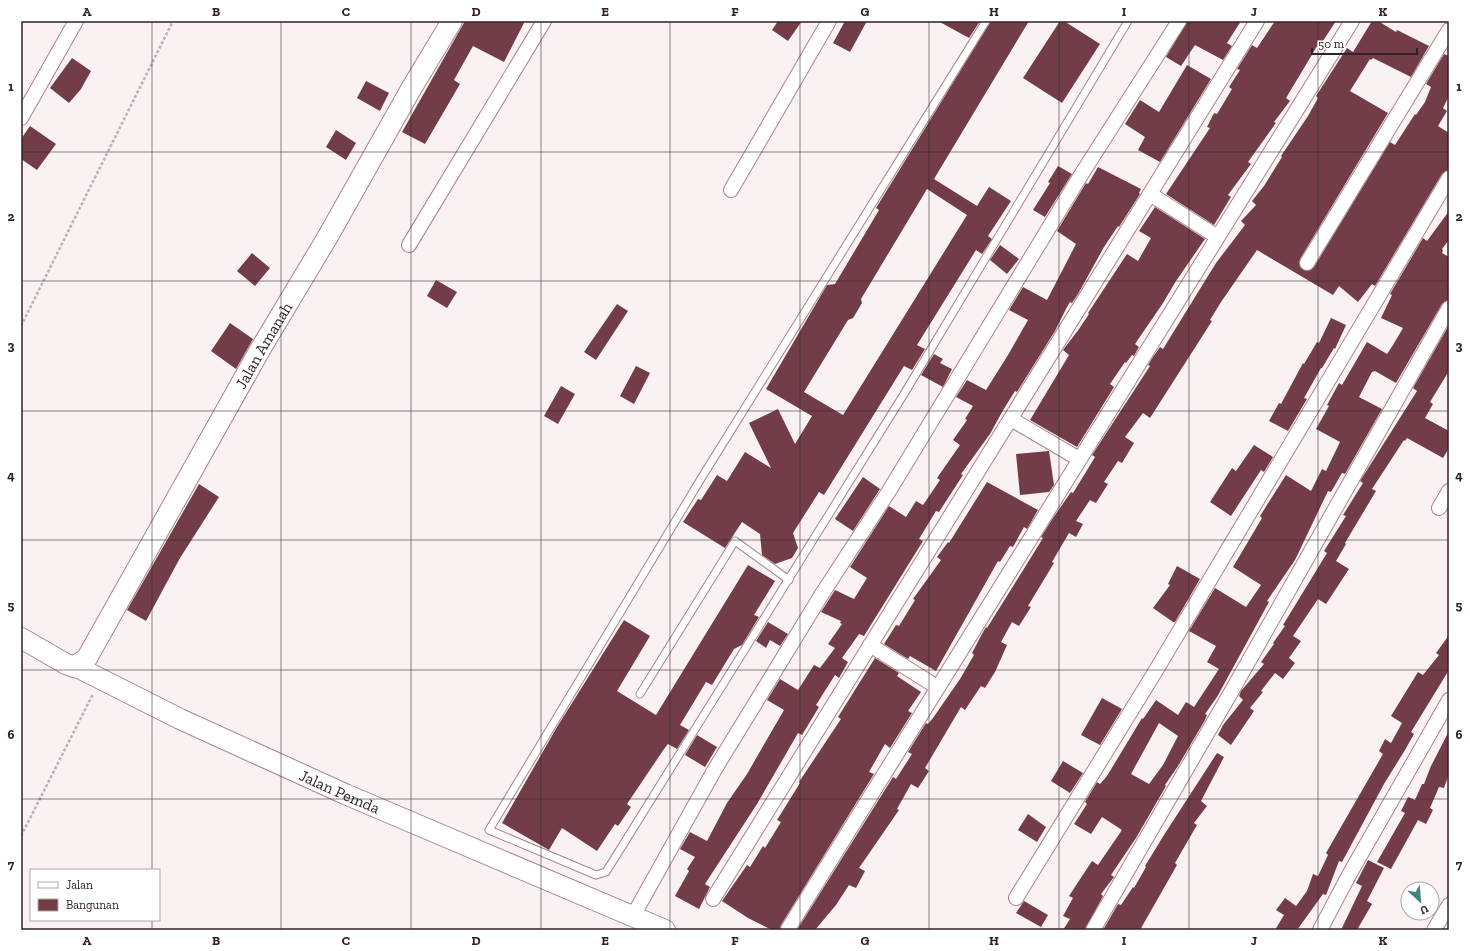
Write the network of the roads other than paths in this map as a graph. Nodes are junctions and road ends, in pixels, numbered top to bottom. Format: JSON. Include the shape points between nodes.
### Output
{"nodes":[{"id":1,"x":76,"y":21,"type":"edge"},
{"id":2,"x":452,"y":21,"type":"edge"},
{"id":3,"x":544,"y":21,"type":"edge"},
{"id":4,"x":829,"y":21,"type":"edge"},
{"id":5,"x":986,"y":21,"type":"edge"},
{"id":6,"x":1128,"y":21,"type":"edge"},
{"id":7,"x":1179,"y":21,"type":"edge"},
{"id":8,"x":1257,"y":21,"type":"edge"},
{"id":9,"x":1352,"y":21,"type":"edge"},
{"id":10,"x":1449,"y":30,"type":"edge"},
{"id":11,"x":21,"y":118,"type":"edge"},
{"id":12,"x":1449,"y":178,"type":"edge"},
{"id":13,"x":731,"y":190,"type":"dead end"},
{"id":14,"x":1150,"y":194,"type":"junction"},
{"id":15,"x":1216,"y":236,"type":"junction"},
{"id":16,"x":409,"y":245,"type":"dead end"},
{"id":17,"x":1307,"y":263,"type":"dead end"},
{"id":18,"x":1449,"y":308,"type":"edge"},
{"id":19,"x":1011,"y":419,"type":"junction"},
{"id":20,"x":1079,"y":459,"type":"junction"},
{"id":21,"x":1449,"y":491,"type":"edge"},
{"id":22,"x":1439,"y":508,"type":"dead end"},
{"id":23,"x":789,"y":580,"type":"junction"},
{"id":24,"x":22,"y":642,"type":"edge"},
{"id":25,"x":870,"y":646,"type":"junction"},
{"id":26,"x":74,"y":667,"type":"junction"},
{"id":27,"x":937,"y":687,"type":"junction"},
{"id":28,"x":640,"y":694,"type":"dead end"},
{"id":29,"x":1449,"y":700,"type":"edge"},
{"id":30,"x":1016,"y":898,"type":"dead end"},
{"id":31,"x":713,"y":899,"type":"dead end"},
{"id":32,"x":1449,"y":905,"type":"edge"},
{"id":33,"x":636,"y":922,"type":"edge"},
{"id":34,"x":788,"y":929,"type":"dead end"},
{"id":35,"x":665,"y":930,"type":"edge"},
{"id":36,"x":1093,"y":930,"type":"edge"},
{"id":37,"x":1320,"y":930,"type":"edge"},
{"id":38,"x":1434,"y":930,"type":"edge"}],
"edges":[{"from":1,"to":11,"type":"street"},
{"from":2,"to":26,"type":"street","name":"Jalan Amanah","via":[[257,355],[87,658]]},
{"from":3,"to":16,"type":"street"},
{"from":4,"to":13,"type":"street"},
{"from":5,"to":23,"type":"lane","via":[[702,477],[488,830],[596,875],[606,872]]},
{"from":6,"to":23,"type":"lane"},
{"from":7,"to":33,"type":"street","via":[[714,769]]},
{"from":8,"to":14,"type":"street"},
{"from":9,"to":15,"type":"street"},
{"from":10,"to":17,"type":"street"},
{"from":12,"to":30,"type":"street","via":[[1159,665]]},
{"from":14,"to":15,"type":"street"},
{"from":14,"to":19,"type":"street"},
{"from":15,"to":20,"type":"street"},
{"from":18,"to":36,"type":"street"},
{"from":19,"to":20,"type":"street"},
{"from":19,"to":25,"type":"street"},
{"from":20,"to":27,"type":"street"},
{"from":21,"to":22,"type":"street"},
{"from":23,"to":28,"type":"lane","via":[[735,541]]},
{"from":24,"to":26,"type":"street","name":"Jalan Pemda"},
{"from":25,"to":27,"type":"street"},
{"from":25,"to":31,"type":"street"},
{"from":26,"to":33,"type":"street","name":"Jalan Pemda","via":[[81,668],[180,719]]},
{"from":27,"to":34,"type":"street"},
{"from":29,"to":37,"type":"street"},
{"from":32,"to":38,"type":"street"},
{"from":33,"to":35,"type":"street","name":"Jalan Pemda"}]}
